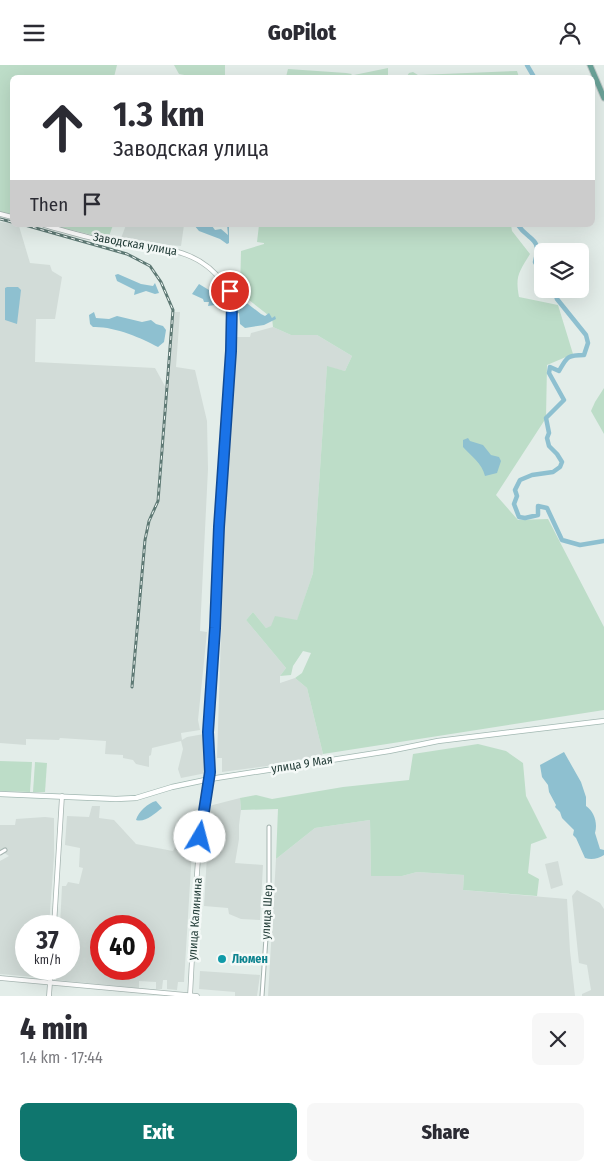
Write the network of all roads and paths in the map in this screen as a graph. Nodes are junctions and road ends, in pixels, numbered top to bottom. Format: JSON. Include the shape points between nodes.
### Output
{"nodes":[{"id":1,"x":595,"y":77,"type":"edge"},
{"id":2,"x":604,"y":98,"type":"edge"},
{"id":3,"x":52,"y":227,"type":"edge"},
{"id":4,"x":232,"y":334,"type":"joint"},
{"id":5,"x":604,"y":721,"type":"edge"},
{"id":6,"x":210,"y":779,"type":"junction"},
{"id":7,"x":0,"y":794,"type":"edge"},
{"id":8,"x":62,"y":796,"type":"junction"},
{"id":9,"x":269,"y":827,"type":"dead end"},
{"id":10,"x":6,"y":850,"type":"dead end"},
{"id":11,"x":0,"y":853,"type":"edge"},
{"id":12,"x":55,"y":915,"type":"edge"},
{"id":13,"x":0,"y":979,"type":"edge"},
{"id":14,"x":50,"y":982,"type":"junction"},
{"id":15,"x":49,"y":996,"type":"edge"},
{"id":16,"x":190,"y":996,"type":"edge"},
{"id":17,"x":197,"y":996,"type":"edge"},
{"id":18,"x":262,"y":996,"type":"edge"}],
"edges":[{"from":1,"to":2,"type":"main road"},
{"from":3,"to":4,"type":"street","name":"Заводская улица","via":[[111,242],[174,250],[198,259],[230,291]]},
{"from":4,"to":6,"type":"street","name":"улица Калинина","via":[[208,732]]},
{"from":5,"to":6,"type":"main road","name":"улица 9 Мая","via":[[438,741]]},
{"from":6,"to":8,"type":"main road","name":"улица 9 Мая","via":[[130,799]]},
{"from":6,"to":16,"type":"street","name":"улица Калинина","via":[[200,837]]},
{"from":7,"to":8,"type":"main road","name":"улица 9 Мая"},
{"from":8,"to":12,"type":"street"},
{"from":9,"to":18,"type":"street","name":"улица Шер","via":[[269,894]]},
{"from":10,"to":11,"type":"street"},
{"from":13,"to":14,"type":"street"},
{"from":14,"to":15,"type":"street"},
{"from":14,"to":16,"type":"street"},
{"from":16,"to":17,"type":"street"}]}
